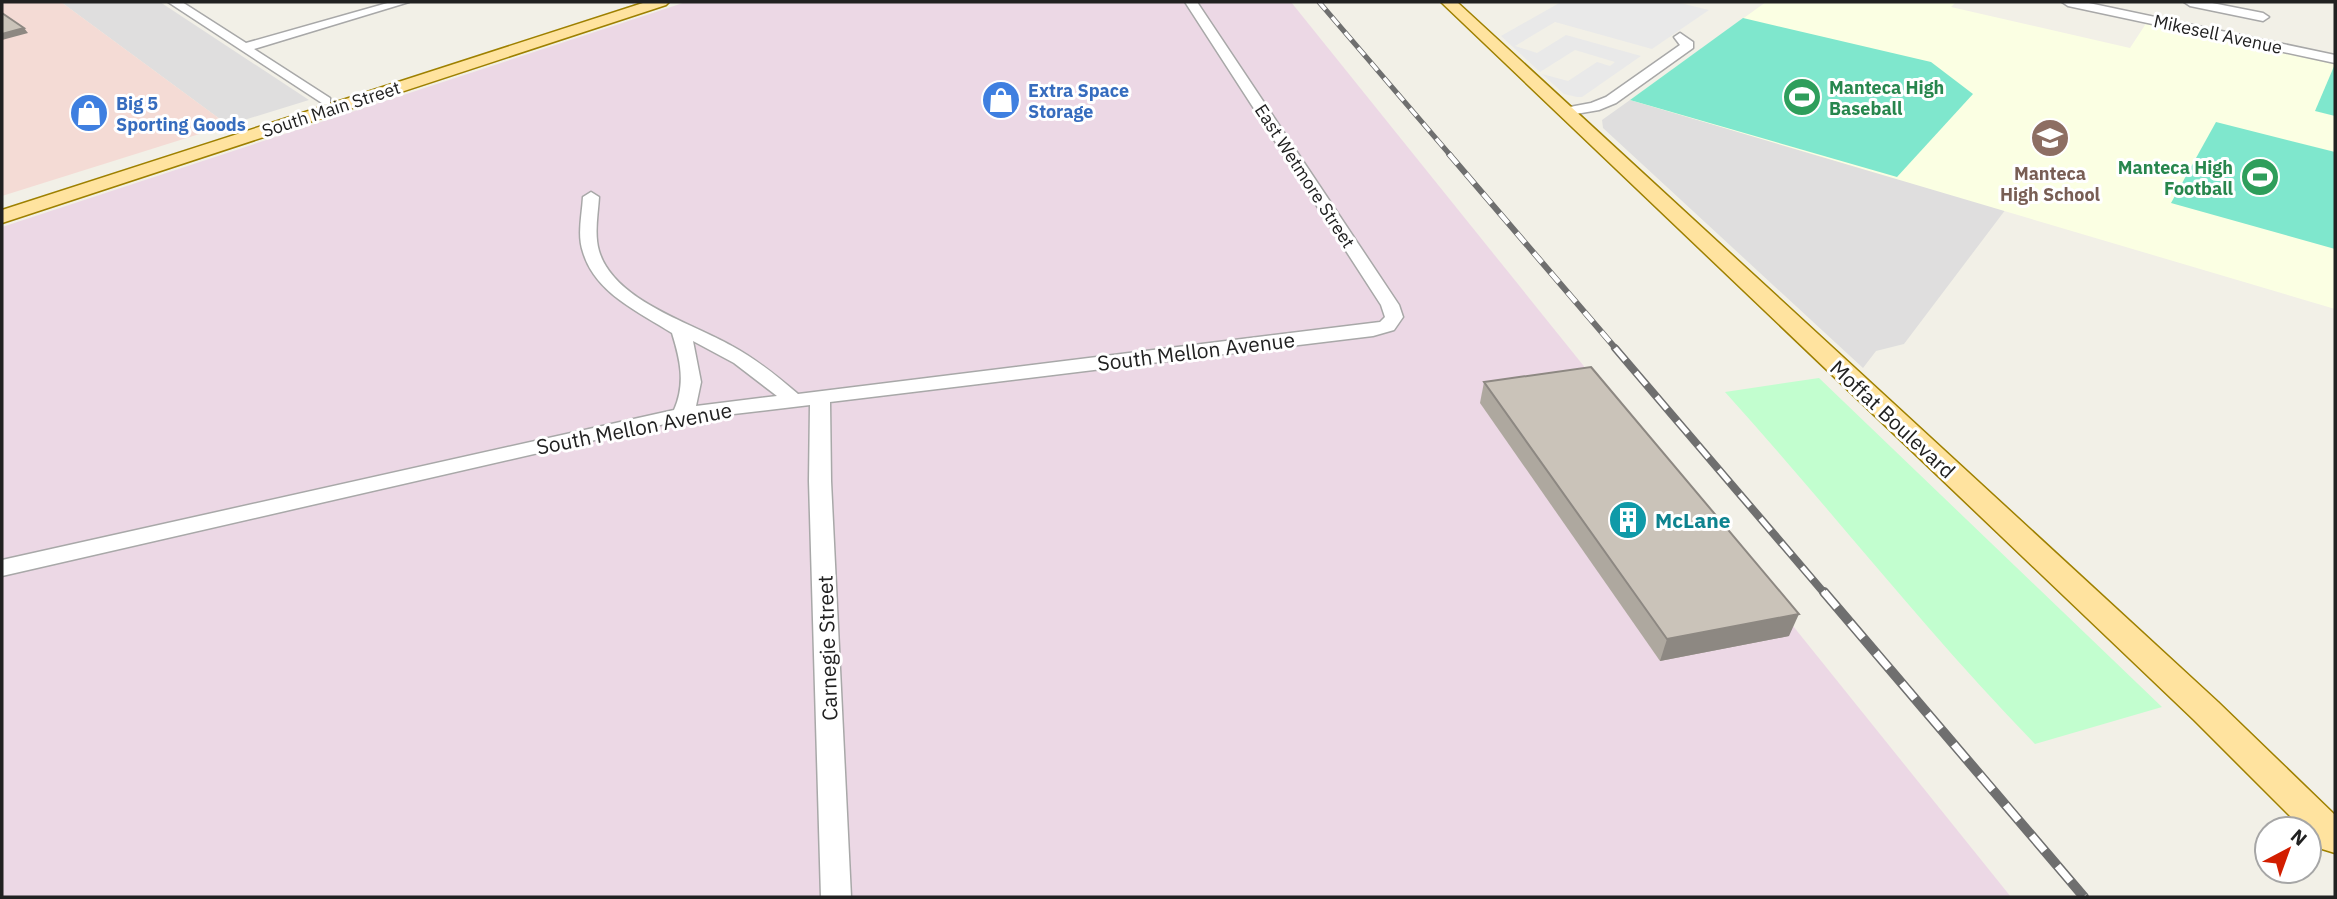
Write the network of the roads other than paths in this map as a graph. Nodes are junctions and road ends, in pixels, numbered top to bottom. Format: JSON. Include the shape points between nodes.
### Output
{"nodes":[{"id":1,"x":174,"y":2,"type":"edge"},
{"id":2,"x":661,"y":2,"type":"edge"},
{"id":3,"x":1191,"y":2,"type":"edge"},
{"id":4,"x":1448,"y":2,"type":"edge"},
{"id":5,"x":2068,"y":2,"type":"edge"},
{"id":6,"x":2190,"y":2,"type":"edge"},
{"id":7,"x":394,"y":3,"type":"edge"},
{"id":8,"x":622,"y":8,"type":"edge"},
{"id":9,"x":2263,"y":17,"type":"dead end"},
{"id":10,"x":1680,"y":37,"type":"dead end"},
{"id":11,"x":243,"y":48,"type":"junction"},
{"id":12,"x":2332,"y":58,"type":"edge"},
{"id":13,"x":325,"y":102,"type":"junction"},
{"id":14,"x":1564,"y":112,"type":"junction"},
{"id":15,"x":246,"y":137,"type":"junction"},
{"id":16,"x":591,"y":197,"type":"dead end"},
{"id":17,"x":2,"y":204,"type":"edge"},
{"id":18,"x":2,"y":217,"type":"edge"},
{"id":19,"x":680,"y":330,"type":"junction"},
{"id":20,"x":1359,"y":331,"type":"joint"},
{"id":21,"x":820,"y":398,"type":"junction"},
{"id":22,"x":794,"y":401,"type":"junction"},
{"id":23,"x":682,"y":414,"type":"junction"},
{"id":24,"x":2,"y":568,"type":"edge"},
{"id":25,"x":2335,"y":838,"type":"edge"},
{"id":26,"x":836,"y":897,"type":"edge"}],
"edges":[{"from":1,"to":11,"type":"street"},
{"from":2,"to":8,"type":"main road","name":"South Main Street"},
{"from":3,"to":20,"type":"street","name":"East Wetmore Street","via":[[1390,305],[1392,322]]},
{"from":4,"to":14,"type":"main road","name":"Moffat Boulevard"},
{"from":5,"to":12,"type":"street","name":"Mikesell Avenue"},
{"from":6,"to":9,"type":"street"},
{"from":7,"to":11,"type":"street"},
{"from":8,"to":13,"type":"main road","name":"South Main Street"},
{"from":8,"to":15,"type":"main road","name":"South Main Street"},
{"from":10,"to":14,"type":"street","via":[[1688,45],[1611,100]]},
{"from":11,"to":13,"type":"street"},
{"from":13,"to":15,"type":"main road"},
{"from":13,"to":17,"type":"main road","name":"South Main Street"},
{"from":14,"to":25,"type":"main road","name":"Moffat Boulevard","via":[[2206,711]]},
{"from":15,"to":18,"type":"main road","name":"South Main Street"},
{"from":16,"to":19,"type":"street","via":[[591,251],[600,272],[614,287]]},
{"from":19,"to":22,"type":"street","via":[[711,340],[740,357]]},
{"from":19,"to":23,"type":"street","via":[[693,373],[690,399]]},
{"from":20,"to":21,"type":"street","name":"South Mellon Avenue"},
{"from":21,"to":22,"type":"street","name":"South Mellon Avenue"},
{"from":21,"to":26,"type":"street","name":"Carnegie Street"},
{"from":22,"to":23,"type":"street","name":"South Mellon Avenue"},
{"from":23,"to":24,"type":"street","name":"South Mellon Avenue"}]}
